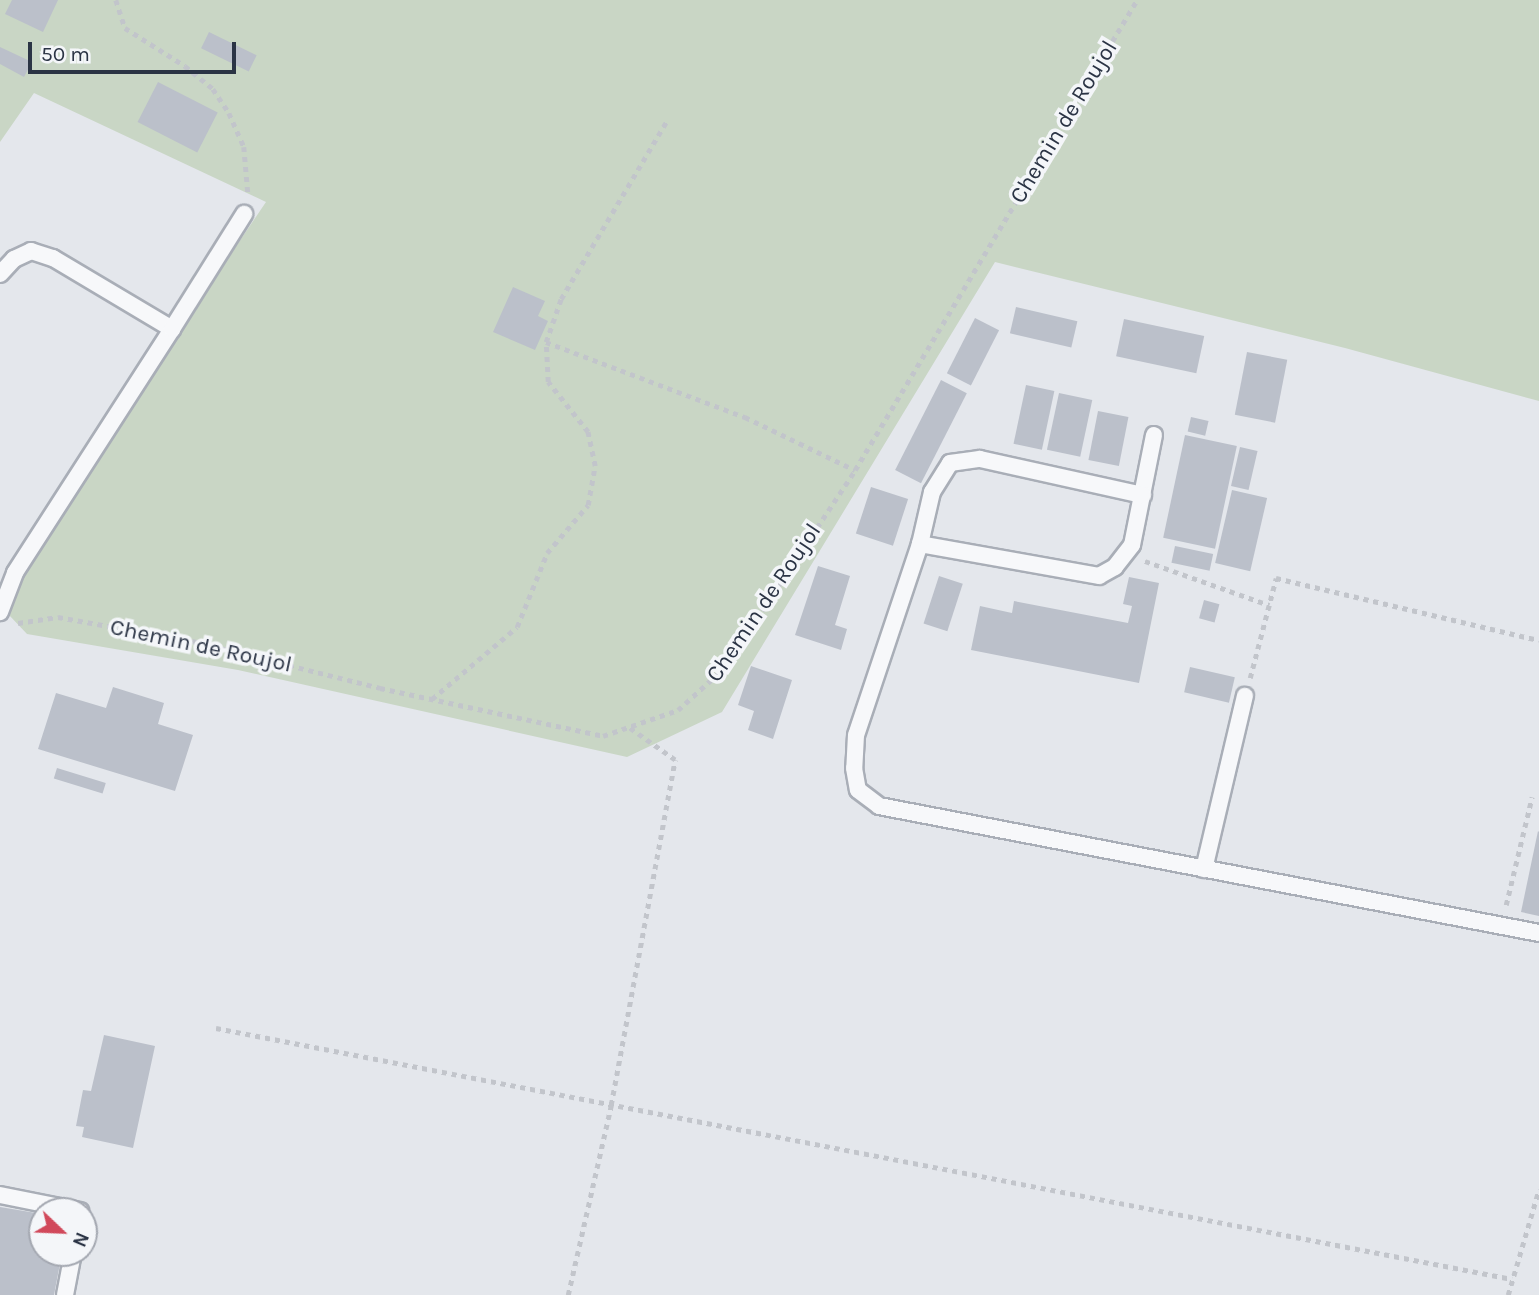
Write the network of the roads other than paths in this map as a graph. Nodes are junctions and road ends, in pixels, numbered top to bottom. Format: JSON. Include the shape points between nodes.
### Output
{"nodes":[{"id":1,"x":244,"y":214,"type":"road end"},
{"id":2,"x":0,"y":274,"type":"edge"},
{"id":3,"x":172,"y":329,"type":"junction"},
{"id":4,"x":1154,"y":435,"type":"dead end"},
{"id":5,"x":1143,"y":495,"type":"junction"},
{"id":6,"x":920,"y":544,"type":"junction"},
{"id":7,"x":0,"y":612,"type":"edge"},
{"id":8,"x":1245,"y":696,"type":"road end"},
{"id":9,"x":1204,"y":869,"type":"junction"},
{"id":10,"x":1539,"y":933,"type":"edge"},
{"id":11,"x":0,"y":1195,"type":"edge"},
{"id":12,"x":28,"y":1201,"type":"edge"},
{"id":13,"x":70,"y":1267,"type":"edge"},
{"id":14,"x":65,"y":1295,"type":"edge"}],
"edges":[{"from":1,"to":3,"type":"lane"},
{"from":2,"to":3,"type":"lane","via":[[14,259],[31,251],[53,258]]},
{"from":3,"to":7,"type":"lane","via":[[15,573]]},
{"from":4,"to":5,"type":"lane"},
{"from":5,"to":6,"type":"lane","via":[[1132,545],[1115,567],[1099,576]]},
{"from":5,"to":6,"type":"lane","via":[[980,459],[950,463],[932,492]]},
{"from":6,"to":9,"type":"lane","via":[[856,735],[853,768],[858,790],[879,806]]},
{"from":8,"to":9,"type":"lane"},
{"from":9,"to":10,"type":"lane"},
{"from":11,"to":12,"type":"lane"},
{"from":13,"to":14,"type":"lane"}]}
